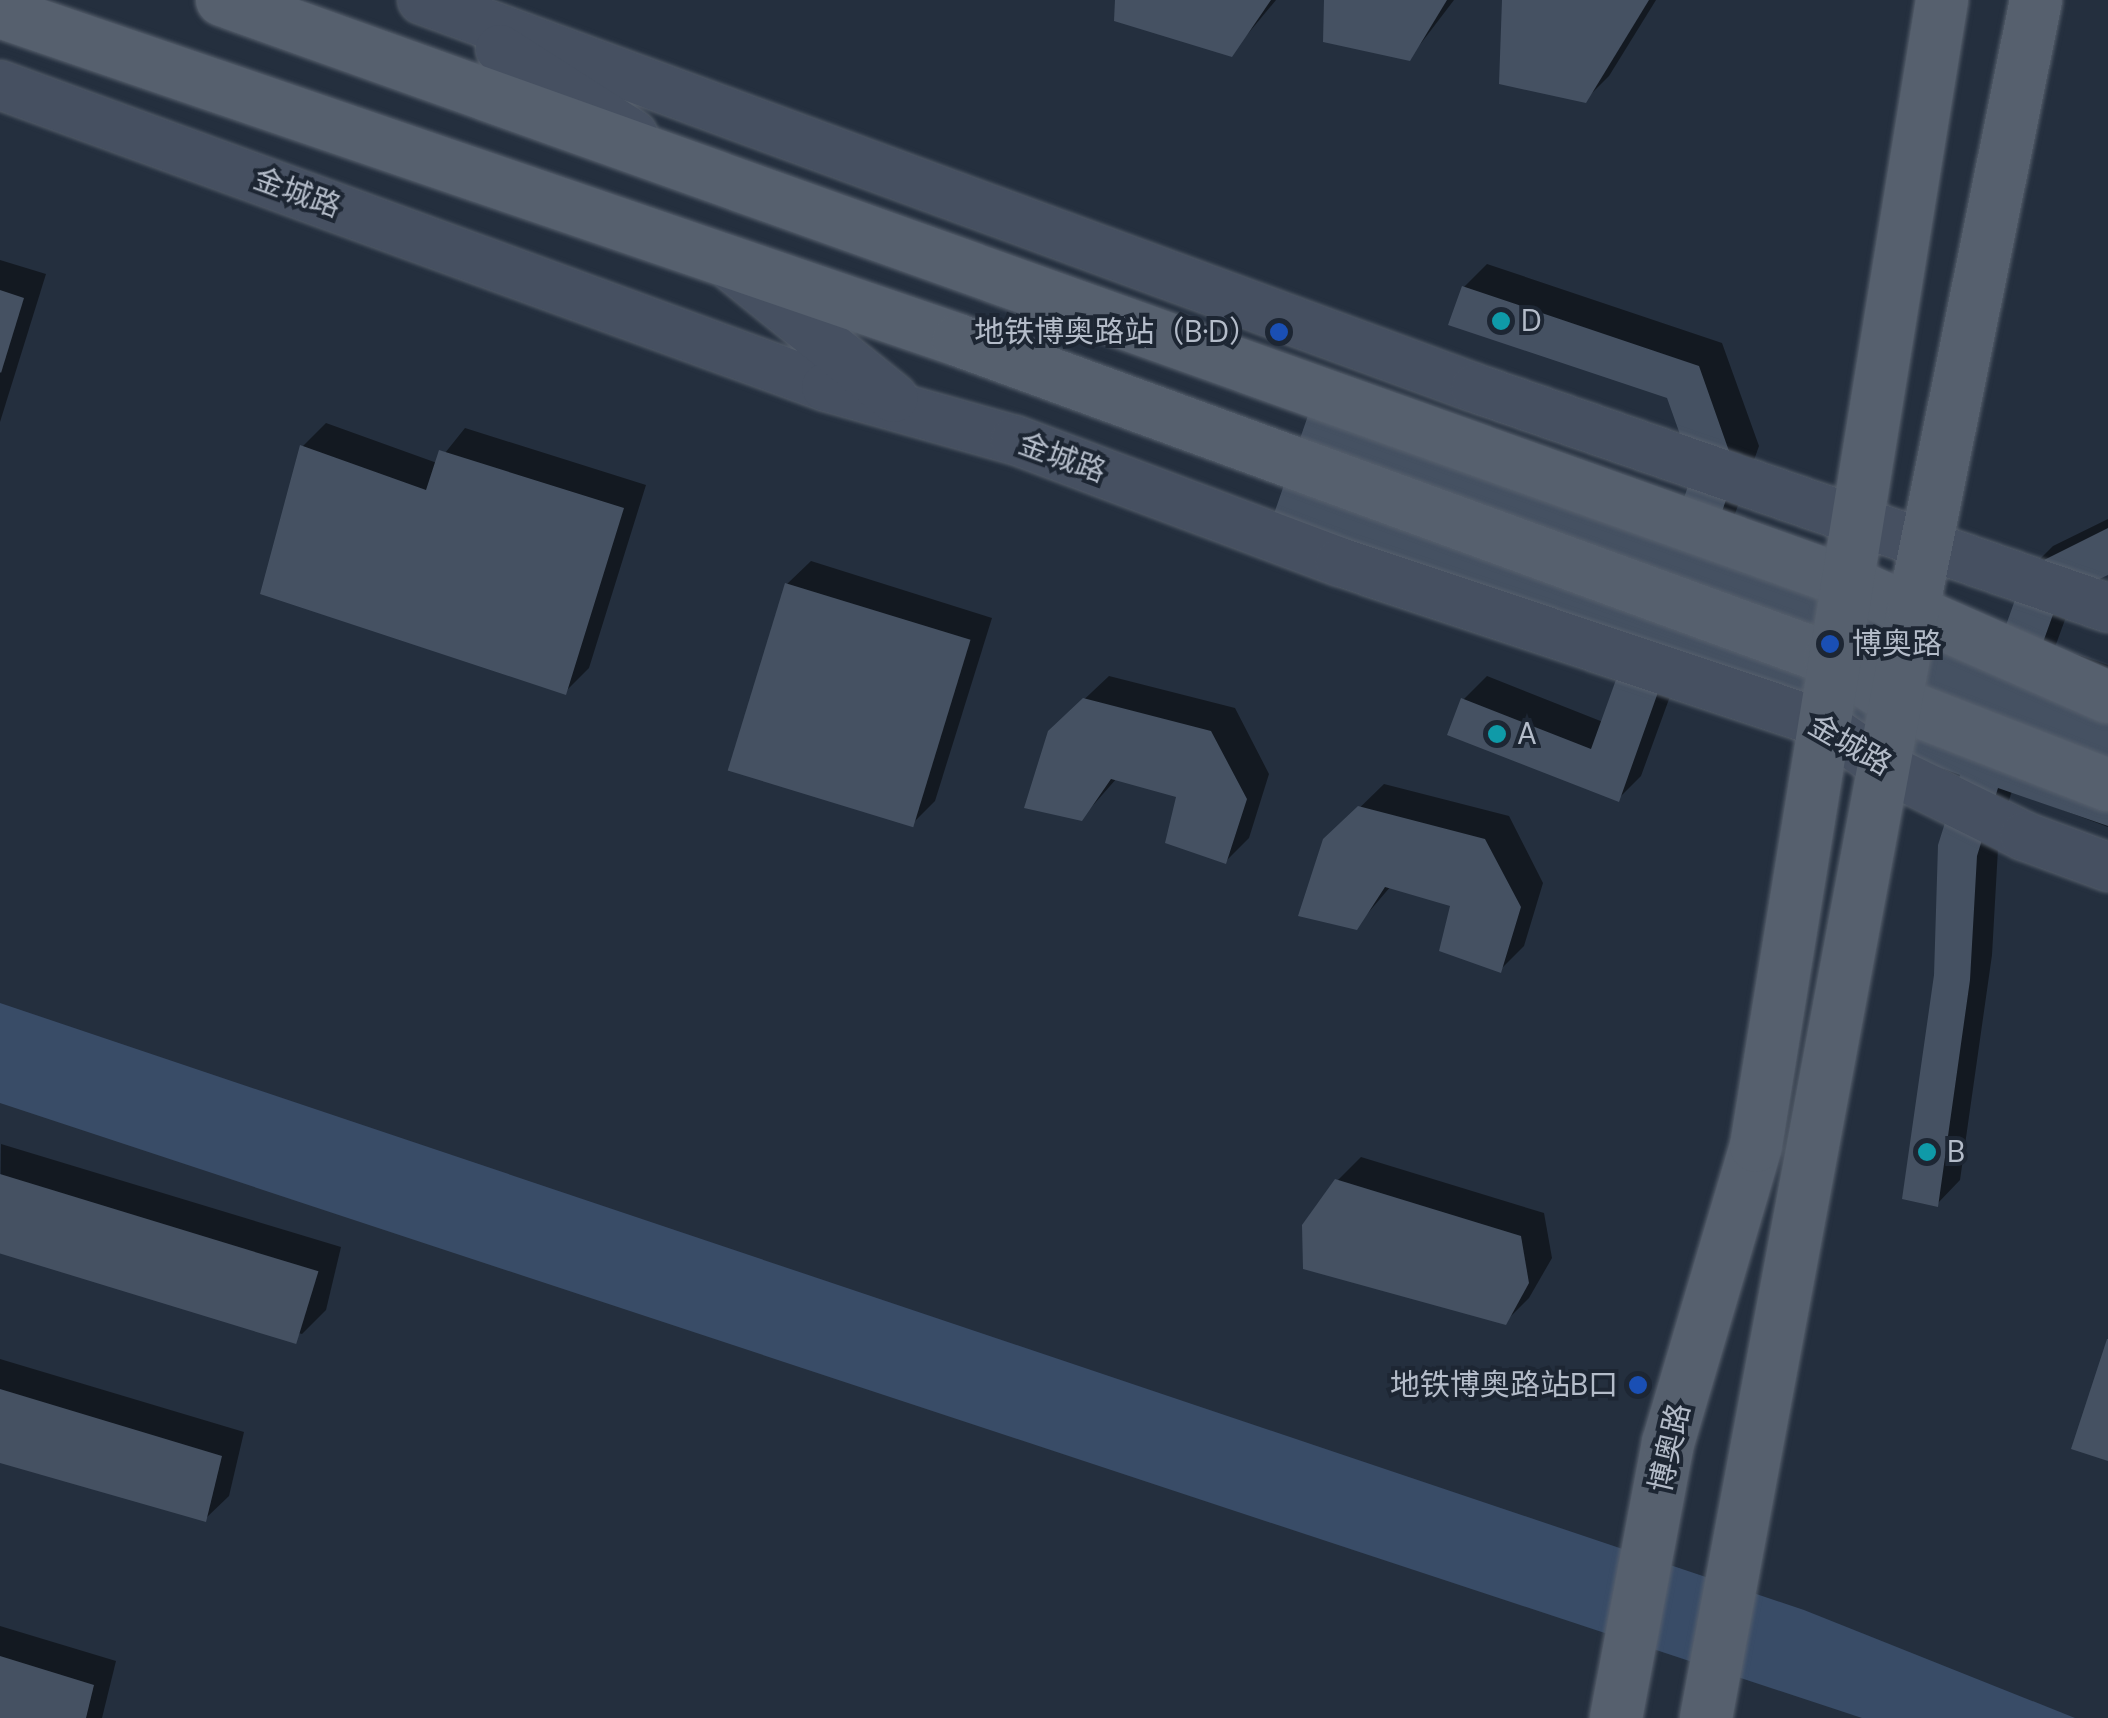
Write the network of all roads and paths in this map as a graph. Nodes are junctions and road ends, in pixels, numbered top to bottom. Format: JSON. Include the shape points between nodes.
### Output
{"nodes":[{"id":1,"x":222,"y":0,"type":"edge"},
{"id":2,"x":1942,"y":0,"type":"edge"},
{"id":3,"x":2036,"y":0,"type":"edge"},
{"id":4,"x":424,"y":1,"type":"edge"},
{"id":5,"x":0,"y":12,"type":"edge"},
{"id":6,"x":0,"y":84,"type":"edge"},
{"id":7,"x":678,"y":163,"type":"junction"},
{"id":8,"x":721,"y":259,"type":"junction"},
{"id":9,"x":909,"y":410,"type":"junction"},
{"id":10,"x":1857,"y":520,"type":"junction"},
{"id":11,"x":1926,"y":543,"type":"junction"},
{"id":12,"x":1847,"y":582,"type":"junction"},
{"id":13,"x":2108,"y":608,"type":"edge"},
{"id":14,"x":1913,"y":610,"type":"junction"},
{"id":15,"x":1830,"y":659,"type":"junction"},
{"id":16,"x":2108,"y":697,"type":"edge"},
{"id":17,"x":1900,"y":704,"type":"junction"},
{"id":18,"x":1821,"y":722,"type":"junction"},
{"id":19,"x":1888,"y":769,"type":"junction"},
{"id":20,"x":2108,"y":785,"type":"edge"},
{"id":21,"x":2108,"y":867,"type":"edge"},
{"id":22,"x":1616,"y":1718,"type":"edge"},
{"id":23,"x":1706,"y":1718,"type":"edge"}],
"edges":[{"from":1,"to":7,"type":"main road"},
{"from":2,"to":10,"type":"main road","name":"博奥路"},
{"from":3,"to":11,"type":"main road"},
{"from":4,"to":7,"type":"main road"},
{"from":4,"to":10,"type":"main road","via":[[1474,388]]},
{"from":5,"to":8,"type":"main road","name":"金城路"},
{"from":6,"to":9,"type":"main road","name":"金城路","via":[[826,387]]},
{"from":7,"to":12,"type":"main road"},
{"from":8,"to":9,"type":"main road"},
{"from":8,"to":15,"type":"main road","name":"金城路"},
{"from":9,"to":18,"type":"main road","name":"金城路","via":[[1015,440],[1340,562]]},
{"from":10,"to":11,"type":"main road"},
{"from":10,"to":12,"type":"main road","name":"博奥路"},
{"from":11,"to":13,"type":"main road"},
{"from":11,"to":14,"type":"main road"},
{"from":12,"to":14,"type":"main road"},
{"from":12,"to":15,"type":"main road","name":"博奥路"},
{"from":14,"to":16,"type":"main road"},
{"from":14,"to":17,"type":"main road"},
{"from":15,"to":17,"type":"main road","name":"金城路"},
{"from":15,"to":18,"type":"main road","name":"博奥路"},
{"from":17,"to":19,"type":"main road"},
{"from":17,"to":20,"type":"main road","name":"金城路"},
{"from":18,"to":19,"type":"main road","name":"金城路"},
{"from":18,"to":22,"type":"main road","name":"博奥路","via":[[1756,1146],[1668,1443]]},
{"from":19,"to":21,"type":"main road","name":"金城路","via":[[2024,836]]},
{"from":19,"to":23,"type":"main road"}]}
